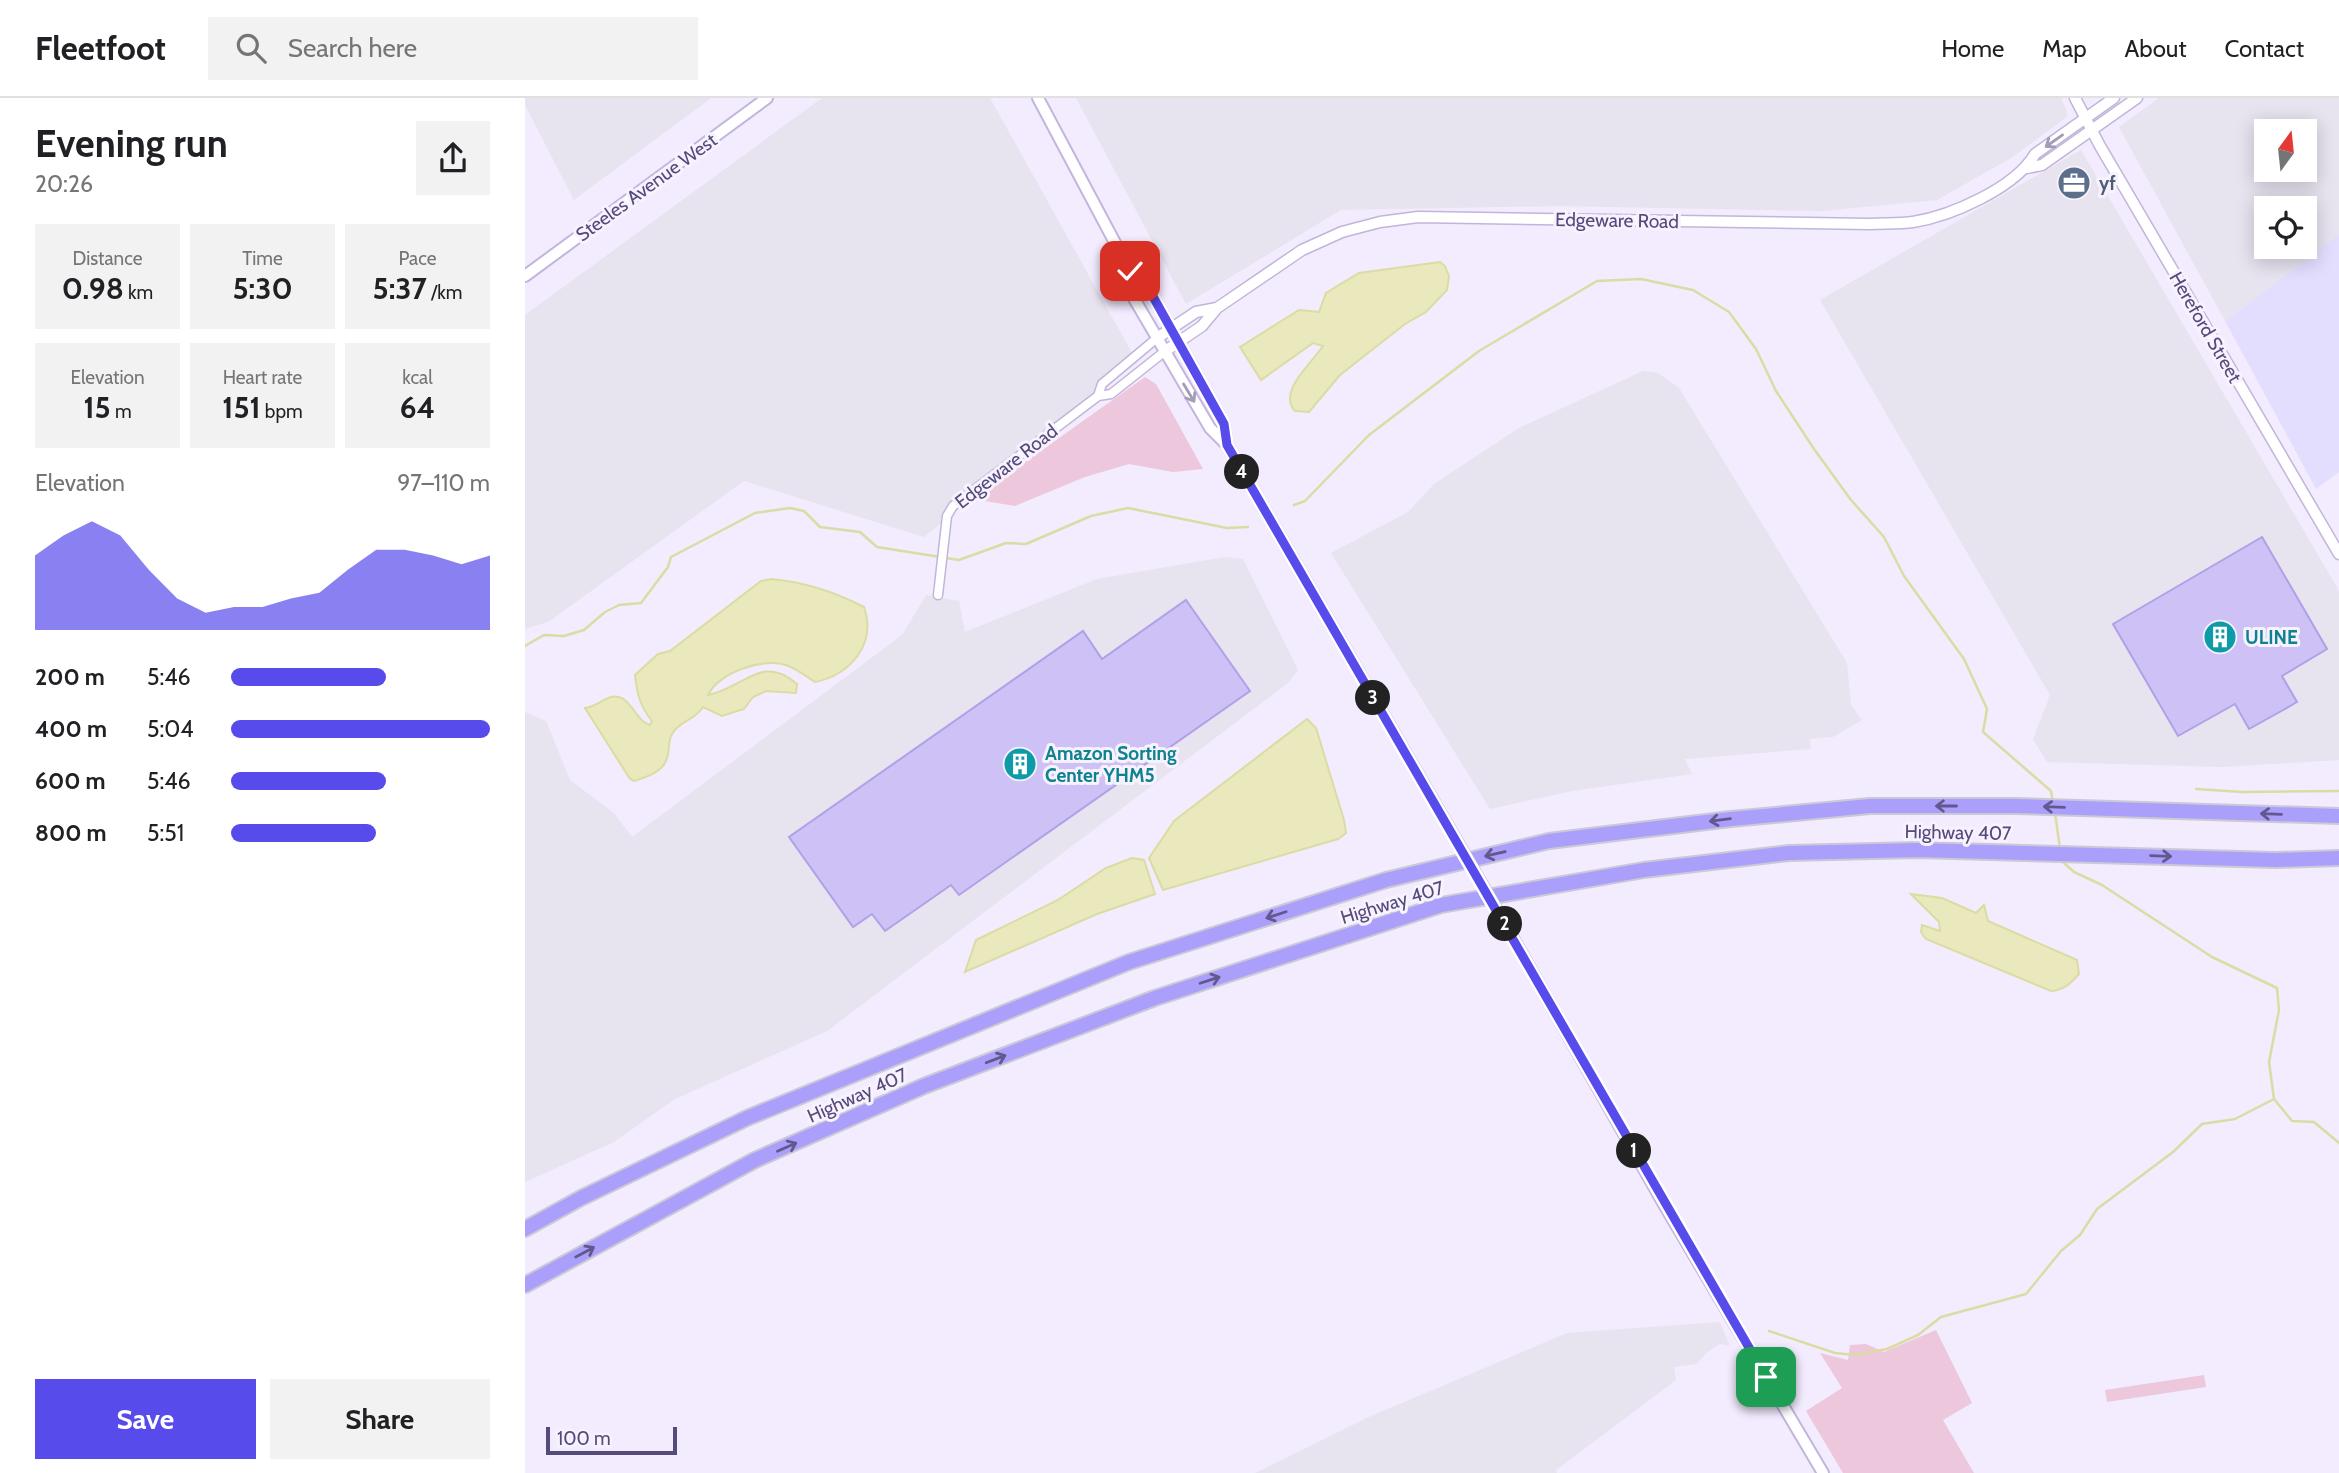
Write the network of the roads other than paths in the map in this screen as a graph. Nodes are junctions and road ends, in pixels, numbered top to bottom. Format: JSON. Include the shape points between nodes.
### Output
{"nodes":[{"id":1,"x":767,"y":98,"type":"edge"},
{"id":2,"x":1038,"y":98,"type":"edge"},
{"id":3,"x":2075,"y":98,"type":"edge"},
{"id":4,"x":2114,"y":98,"type":"edge"},
{"id":5,"x":2137,"y":98,"type":"edge"},
{"id":6,"x":2085,"y":119,"type":"junction"},
{"id":7,"x":2091,"y":130,"type":"junction"},
{"id":8,"x":2027,"y":168,"type":"junction"},
{"id":9,"x":1130,"y":271,"type":"junction"},
{"id":10,"x":525,"y":276,"type":"edge"},
{"id":11,"x":1217,"y":308,"type":"junction"},
{"id":12,"x":1171,"y":329,"type":"junction"},
{"id":13,"x":1157,"y":338,"type":"junction"},
{"id":14,"x":1178,"y":342,"type":"junction"},
{"id":15,"x":1164,"y":352,"type":"junction"},
{"id":16,"x":1098,"y":396,"type":"junction"},
{"id":17,"x":1227,"y":445,"type":"junction"},
{"id":18,"x":2339,"y":554,"type":"edge"},
{"id":19,"x":938,"y":594,"type":"dead end"},
{"id":20,"x":2339,"y":816,"type":"edge"},
{"id":21,"x":2339,"y":858,"type":"edge"},
{"id":22,"x":525,"y":1229,"type":"edge"},
{"id":23,"x":525,"y":1284,"type":"edge"},
{"id":24,"x":1823,"y":1473,"type":"edge"}],
"edges":[{"from":1,"to":10,"type":"main road","name":"Steeles Avenue West"},
{"from":2,"to":9,"type":"main road"},
{"from":3,"to":6,"type":"street","name":"Hereford Street"},
{"from":4,"to":6,"type":"street","name":"Edgeware Road"},
{"from":5,"to":7,"type":"street","name":"Edgeware Road"},
{"from":6,"to":7,"type":"street","name":"Hereford Street"},
{"from":6,"to":8,"type":"street","name":"Edgeware Road","one_way":true,"via":[[2035,155]]},
{"from":7,"to":8,"type":"street","name":"Edgeware Road","via":[[2042,165]]},
{"from":7,"to":18,"type":"street","name":"Hereford Street"},
{"from":8,"to":11,"type":"street","name":"Edgeware Road","via":[[1956,209],[1913,222],[1418,217],[1380,222],[1302,250]]},
{"from":9,"to":12,"type":"main road","via":[[1146,284]]},
{"from":9,"to":13,"type":"main road","via":[[1129,290]]},
{"from":11,"to":12,"type":"street","name":"Edgeware Road","via":[[1196,312]]},
{"from":11,"to":14,"type":"street","name":"Edgeware Road","via":[[1202,326]]},
{"from":12,"to":13,"type":"street","name":"Edgeware Road"},
{"from":12,"to":14,"type":"main road"},
{"from":13,"to":15,"type":"main road"},
{"from":13,"to":16,"type":"street","name":"Edgeware Road","via":[[1103,384]]},
{"from":14,"to":15,"type":"street","name":"Edgeware Road"},
{"from":14,"to":17,"type":"main road","via":[[1224,424]]},
{"from":15,"to":16,"type":"street","name":"Edgeware Road","via":[[1111,394]]},
{"from":15,"to":17,"type":"main road","one_way":true,"via":[[1209,428]]},
{"from":16,"to":19,"type":"street","name":"Edgeware Road","via":[[953,506],[947,516]]},
{"from":17,"to":24,"type":"main road","bridge":true},
{"from":20,"to":22,"type":"highway","name":"Highway 407","one_way":true,"via":[[1870,806],[1549,841],[1386,880],[1129,962],[747,1118]]},
{"from":23,"to":21,"type":"highway","name":"Highway 407","one_way":true,"via":[[755,1160],[924,1086],[1155,998],[1441,905],[1644,870],[1789,853],[1918,850]]}]}
